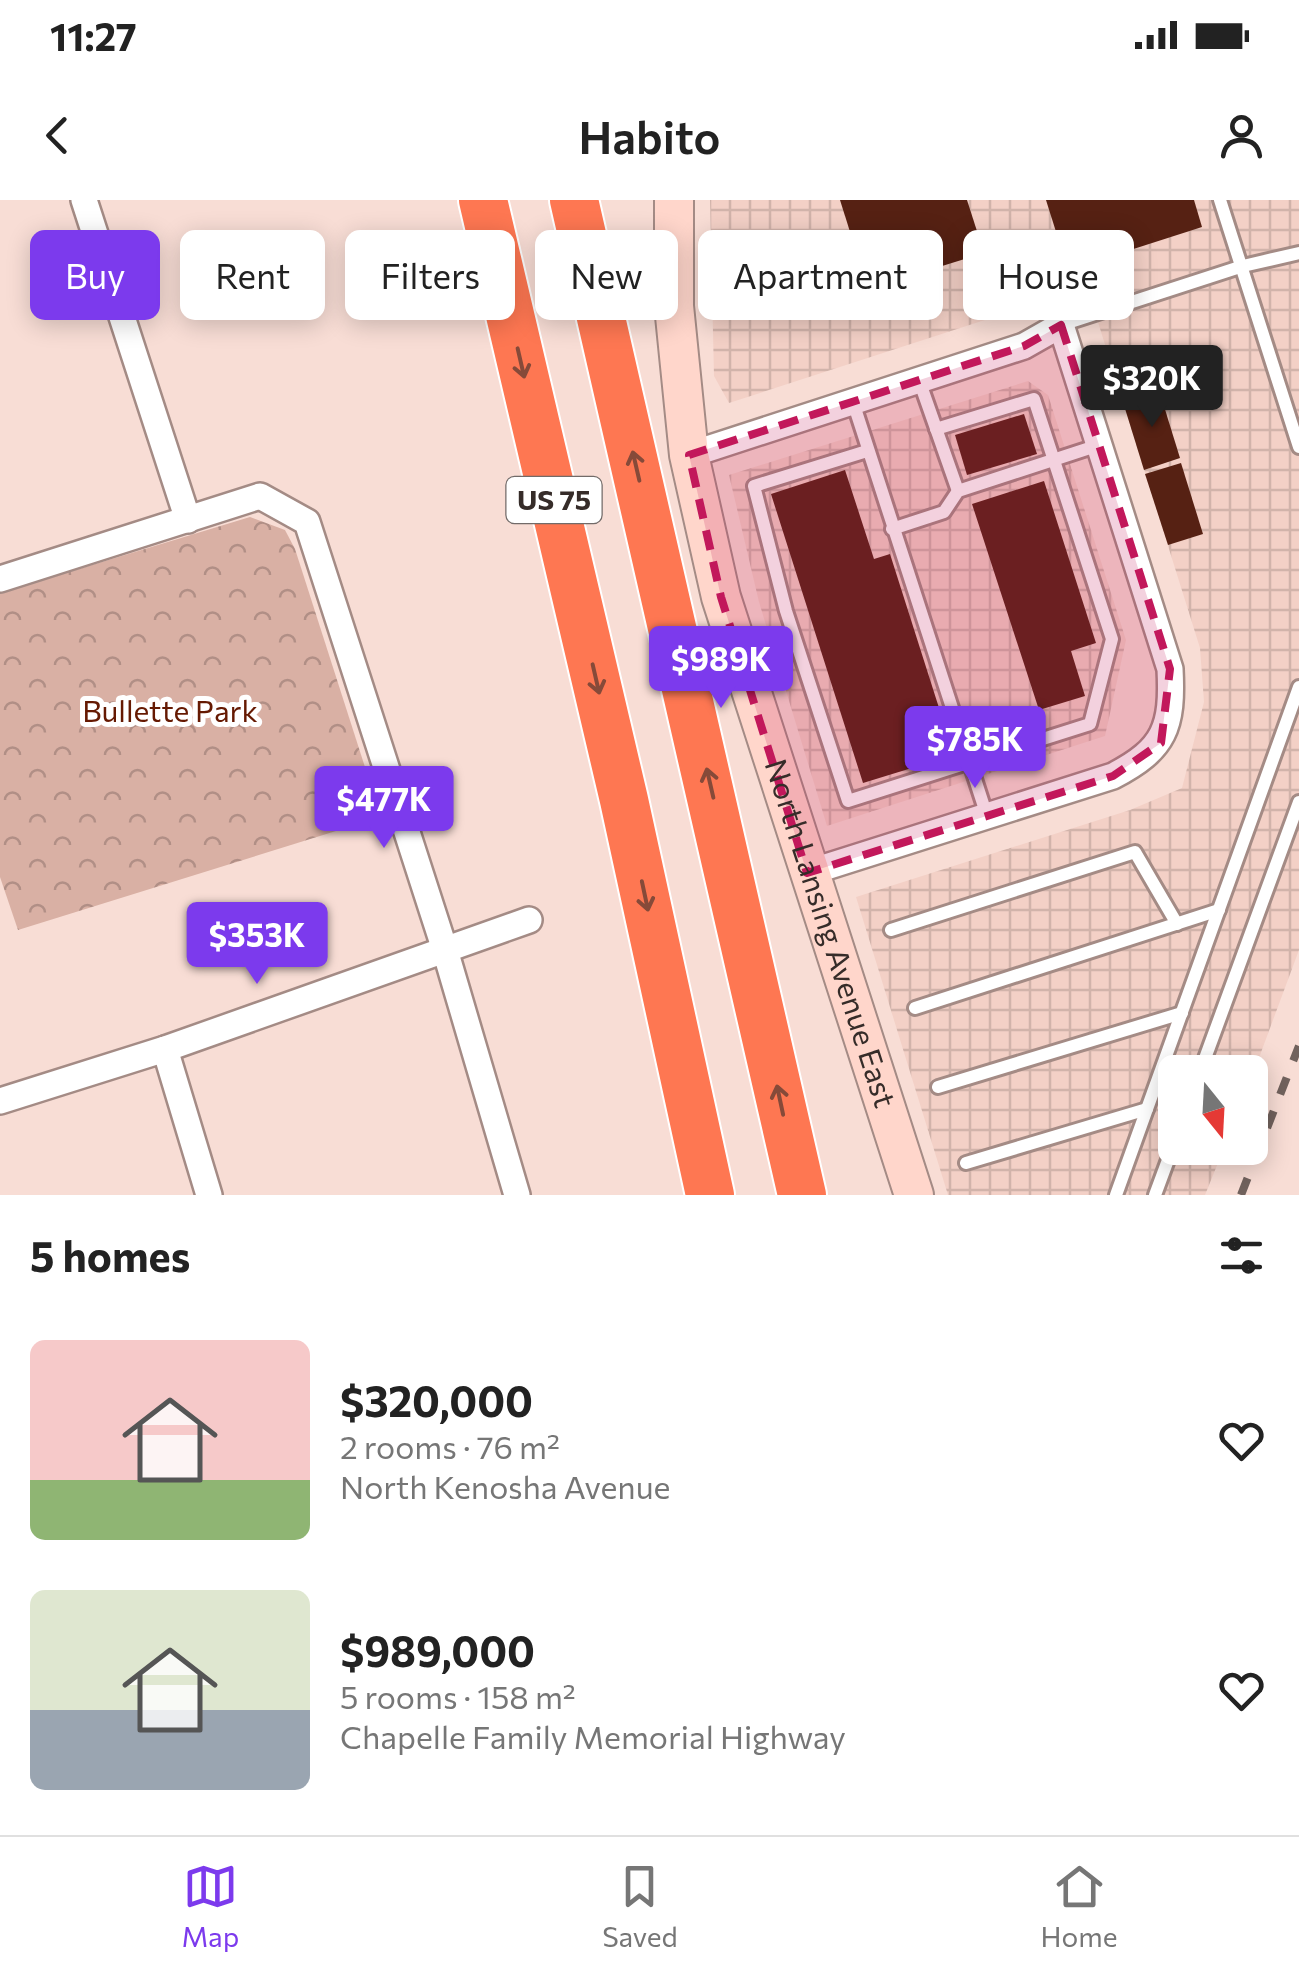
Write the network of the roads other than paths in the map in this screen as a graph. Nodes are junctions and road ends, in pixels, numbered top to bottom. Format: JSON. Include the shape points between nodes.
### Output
{"nodes":[{"id":1,"x":84,"y":200,"type":"edge"},
{"id":2,"x":483,"y":200,"type":"edge"},
{"id":3,"x":574,"y":200,"type":"edge"},
{"id":4,"x":674,"y":200,"type":"edge"},
{"id":5,"x":1220,"y":200,"type":"edge"},
{"id":6,"x":1299,"y":253,"type":"edge"},
{"id":7,"x":1243,"y":266,"type":"junction"},
{"id":8,"x":1061,"y":325,"type":"junction"},
{"id":9,"x":920,"y":380,"type":"junction"},
{"id":10,"x":853,"y":402,"type":"junction"},
{"id":11,"x":936,"y":429,"type":"junction"},
{"id":12,"x":1099,"y":446,"type":"junction"},
{"id":13,"x":1299,"y":447,"type":"edge"},
{"id":14,"x":867,"y":451,"type":"junction"},
{"id":15,"x":689,"y":455,"type":"junction"},
{"id":16,"x":1054,"y":461,"type":"junction"},
{"id":17,"x":958,"y":491,"type":"junction"},
{"id":18,"x":188,"y":520,"type":"junction"},
{"id":19,"x":892,"y":529,"type":"junction"},
{"id":20,"x":0,"y":579,"type":"edge"},
{"id":21,"x":1299,"y":687,"type":"edge"},
{"id":22,"x":968,"y":762,"type":"junction"},
{"id":23,"x":1299,"y":802,"type":"edge"},
{"id":24,"x":987,"y":816,"type":"junction"},
{"id":25,"x":808,"y":873,"type":"junction"},
{"id":26,"x":1219,"y":910,"type":"junction"},
{"id":27,"x":529,"y":920,"type":"dead end"},
{"id":28,"x":1177,"y":924,"type":"junction"},
{"id":29,"x":891,"y":930,"type":"dead end"},
{"id":30,"x":445,"y":950,"type":"junction"},
{"id":31,"x":915,"y":1008,"type":"dead end"},
{"id":32,"x":1182,"y":1013,"type":"junction"},
{"id":33,"x":165,"y":1049,"type":"junction"},
{"id":34,"x":1206,"y":1055,"type":"edge"},
{"id":35,"x":938,"y":1087,"type":"dead end"},
{"id":36,"x":0,"y":1101,"type":"edge"},
{"id":37,"x":1147,"y":1109,"type":"junction"},
{"id":38,"x":966,"y":1163,"type":"dead end"},
{"id":39,"x":1166,"y":1165,"type":"edge"},
{"id":40,"x":209,"y":1195,"type":"edge"},
{"id":41,"x":517,"y":1195,"type":"edge"},
{"id":42,"x":710,"y":1195,"type":"edge"},
{"id":43,"x":802,"y":1195,"type":"edge"},
{"id":44,"x":914,"y":1195,"type":"edge"},
{"id":45,"x":1116,"y":1195,"type":"edge"},
{"id":46,"x":1155,"y":1195,"type":"edge"}],
"edges":[{"from":1,"to":18,"type":"street"},
{"from":2,"to":42,"type":"highway","number":"US 75","one_way":true},
{"from":43,"to":3,"type":"highway","number":"US 75","one_way":true},
{"from":4,"to":15,"type":"street","name":"North Lansing Avenue East","via":[[674,306]]},
{"from":5,"to":7,"type":"lane"},
{"from":6,"to":7,"type":"lane"},
{"from":7,"to":8,"type":"lane"},
{"from":7,"to":13,"type":"lane"},
{"from":8,"to":9,"type":"street","via":[[1024,346]]},
{"from":8,"to":12,"type":"street"},
{"from":9,"to":10,"type":"street"},
{"from":9,"to":11,"type":"lane"},
{"from":10,"to":14,"type":"lane"},
{"from":10,"to":15,"type":"street"},
{"from":11,"to":16,"type":"lane","via":[[1034,399]]},
{"from":11,"to":17,"type":"lane"},
{"from":12,"to":16,"type":"lane"},
{"from":12,"to":24,"type":"street","via":[[1170,670],[1172,706],[1161,743],[1113,776]]},
{"from":14,"to":19,"type":"lane"},
{"from":14,"to":22,"type":"lane","via":[[754,486],[786,611],[848,800]]},
{"from":15,"to":25,"type":"street","name":"North Lansing Avenue East","via":[[721,597]]},
{"from":16,"to":17,"type":"lane"},
{"from":16,"to":22,"type":"lane","via":[[1112,639],[1090,724]]},
{"from":17,"to":19,"type":"lane","via":[[944,512]]},
{"from":18,"to":20,"type":"street"},
{"from":18,"to":30,"type":"street","via":[[260,496],[307,522]]},
{"from":19,"to":22,"type":"lane"},
{"from":21,"to":26,"type":"lane"},
{"from":22,"to":24,"type":"lane"},
{"from":23,"to":34,"type":"lane"},
{"from":24,"to":25,"type":"street"},
{"from":25,"to":44,"type":"street","name":"North Lansing Avenue East"},
{"from":26,"to":28,"type":"lane"},
{"from":26,"to":32,"type":"lane"},
{"from":27,"to":30,"type":"street"},
{"from":28,"to":29,"type":"lane","via":[[1135,852]]},
{"from":28,"to":31,"type":"lane"},
{"from":30,"to":33,"type":"street"},
{"from":30,"to":41,"type":"street"},
{"from":32,"to":35,"type":"lane"},
{"from":32,"to":37,"type":"lane"},
{"from":33,"to":36,"type":"street"},
{"from":33,"to":40,"type":"street"},
{"from":37,"to":38,"type":"lane"},
{"from":37,"to":45,"type":"lane"},
{"from":39,"to":46,"type":"lane"}]}
